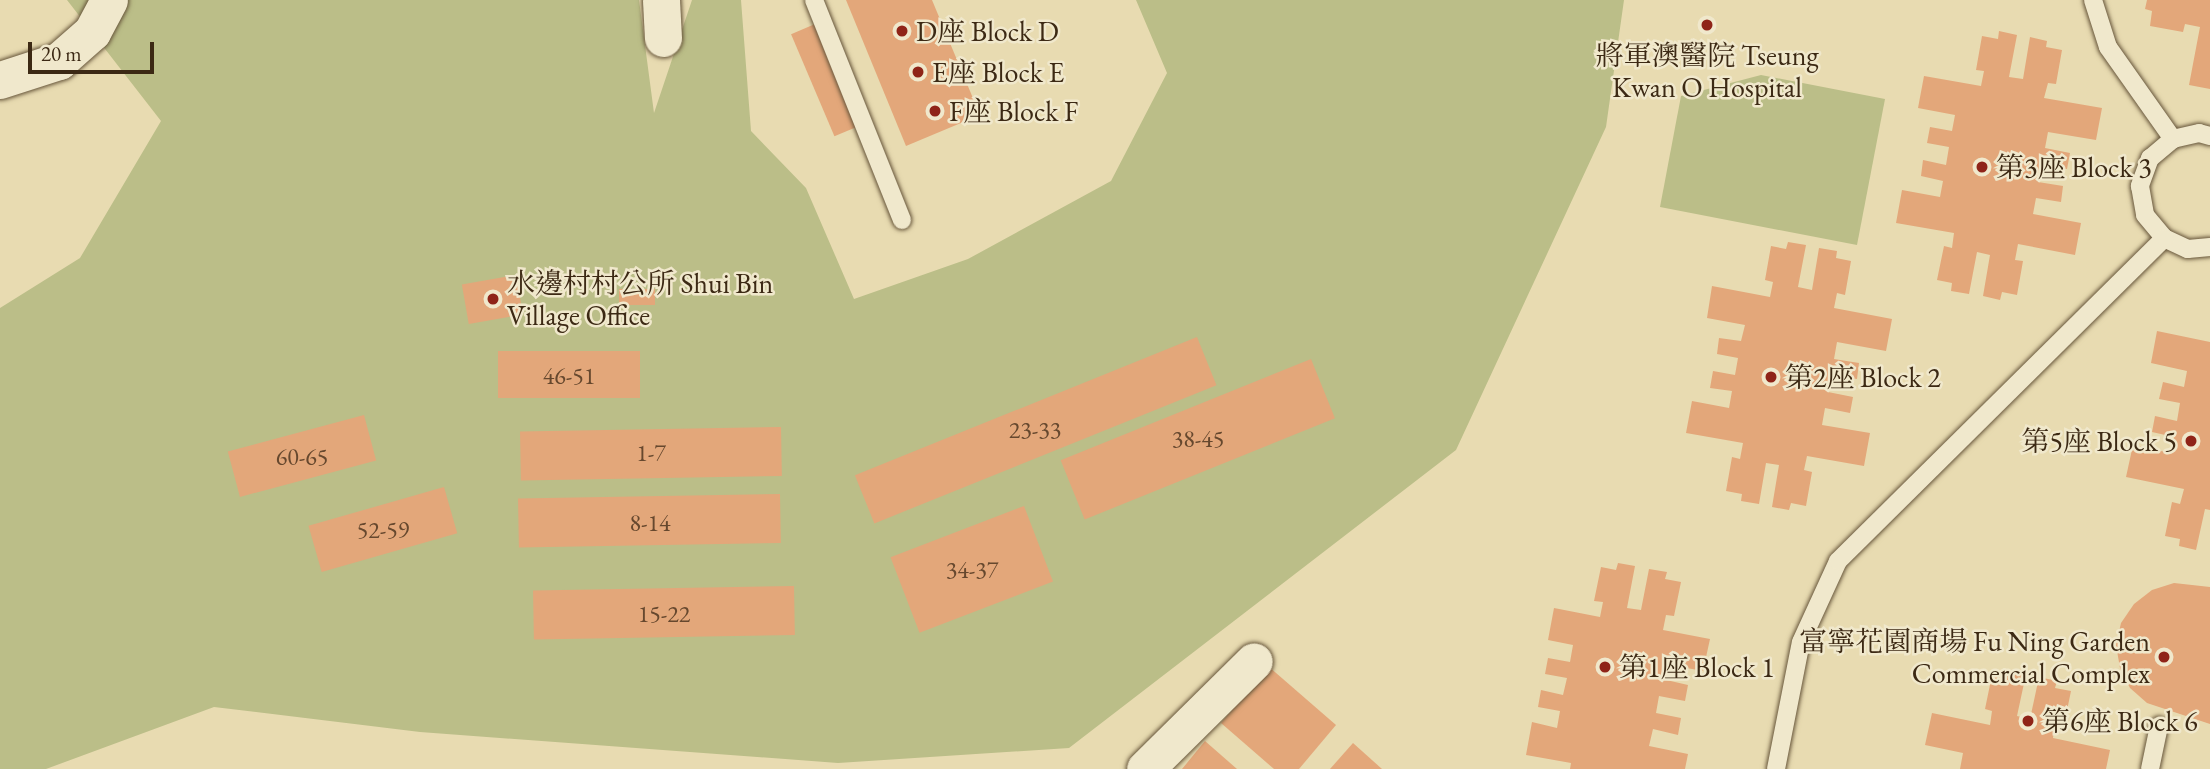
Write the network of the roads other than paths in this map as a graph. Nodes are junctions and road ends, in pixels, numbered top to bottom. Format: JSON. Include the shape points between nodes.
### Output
{"nodes":[{"id":1,"x":109,"y":0,"type":"edge"},
{"id":2,"x":661,"y":0,"type":"edge"},
{"id":3,"x":814,"y":0,"type":"edge"},
{"id":4,"x":2093,"y":0,"type":"edge"},
{"id":5,"x":663,"y":38,"type":"dead end"},
{"id":6,"x":0,"y":80,"type":"edge"},
{"id":7,"x":2210,"y":136,"type":"edge"},
{"id":8,"x":2173,"y":139,"type":"junction"},
{"id":9,"x":902,"y":220,"type":"dead end"},
{"id":10,"x":2164,"y":238,"type":"junction"},
{"id":11,"x":2210,"y":247,"type":"edge"},
{"id":12,"x":1254,"y":661,"type":"dead end"},
{"id":13,"x":2159,"y":726,"type":"dead end"},
{"id":14,"x":1145,"y":769,"type":"edge"},
{"id":15,"x":1776,"y":769,"type":"edge"},
{"id":16,"x":2150,"y":769,"type":"edge"}],
"edges":[{"from":1,"to":6,"type":"street","via":[[92,32],[59,61]]},
{"from":2,"to":5,"type":"street"},
{"from":3,"to":9,"type":"lane"},
{"from":4,"to":8,"type":"lane","via":[[2108,47]]},
{"from":7,"to":8,"type":"lane","via":[[2199,133]]},
{"from":8,"to":10,"type":"lane","via":[[2150,158],[2140,186],[2145,215]]},
{"from":10,"to":11,"type":"lane","via":[[2188,249]]},
{"from":10,"to":15,"type":"lane","via":[[1838,561],[1801,642]]},
{"from":12,"to":14,"type":"street"},
{"from":13,"to":16,"type":"lane"}]}
